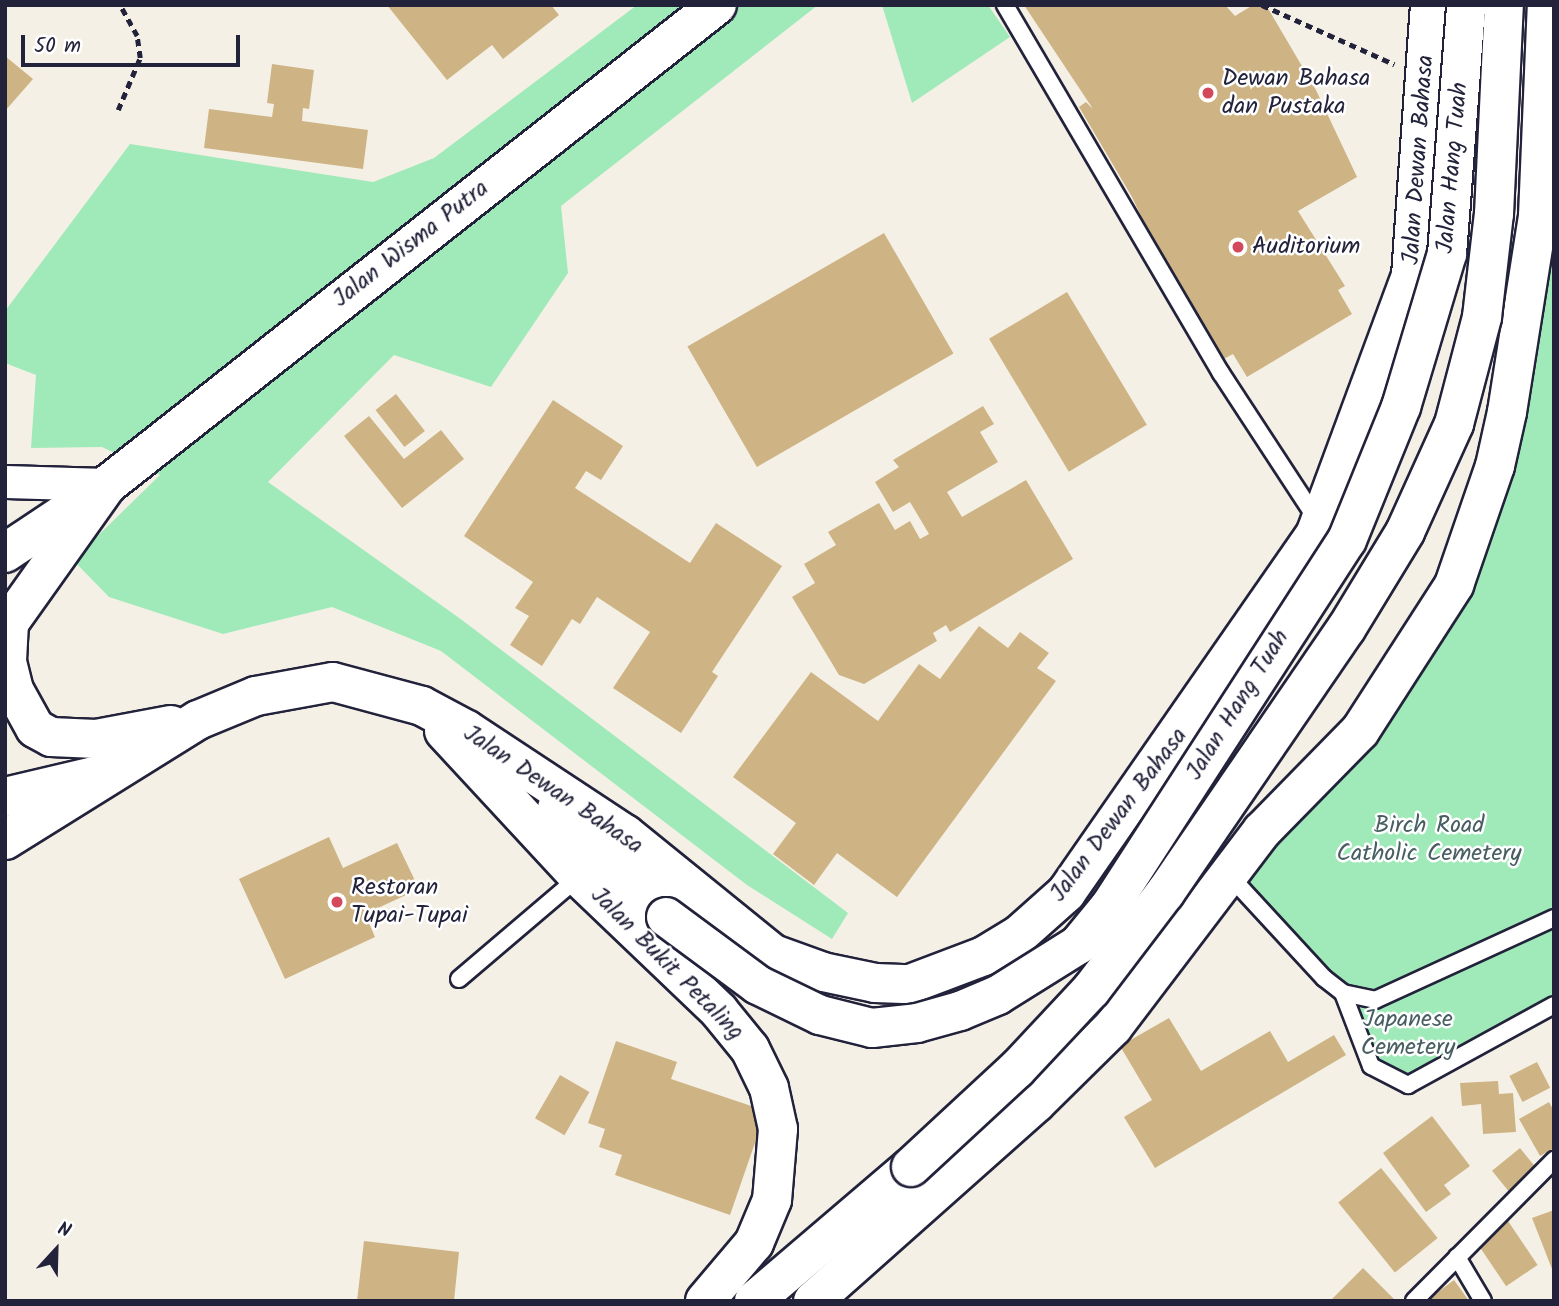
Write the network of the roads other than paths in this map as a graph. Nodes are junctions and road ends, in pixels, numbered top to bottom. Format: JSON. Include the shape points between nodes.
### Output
{"nodes":[{"id":1,"x":717,"y":5,"type":"edge"},
{"id":2,"x":1005,"y":5,"type":"edge"},
{"id":3,"x":1430,"y":5,"type":"edge"},
{"id":4,"x":1466,"y":5,"type":"edge"},
{"id":5,"x":1504,"y":5,"type":"edge"},
{"id":6,"x":1547,"y":5,"type":"edge"},
{"id":7,"x":5,"y":482,"type":"edge"},
{"id":8,"x":107,"y":485,"type":"junction"},
{"id":9,"x":1320,"y":524,"type":"junction"},
{"id":10,"x":5,"y":553,"type":"edge"},
{"id":11,"x":422,"y":706,"type":"junction"},
{"id":12,"x":198,"y":720,"type":"junction"},
{"id":13,"x":505,"y":753,"type":"junction"},
{"id":14,"x":111,"y":772,"type":"junction"},
{"id":15,"x":1151,"y":774,"type":"junction"},
{"id":16,"x":5,"y":797,"type":"edge"},
{"id":17,"x":1262,"y":831,"type":"junction"},
{"id":18,"x":5,"y":840,"type":"edge"},
{"id":19,"x":1228,"y":874,"type":"junction"},
{"id":20,"x":579,"y":877,"type":"junction"},
{"id":21,"x":1554,"y":918,"type":"edge"},
{"id":22,"x":459,"y":979,"type":"dead end"},
{"id":23,"x":1343,"y":993,"type":"junction"},
{"id":24,"x":1554,"y":1005,"type":"edge"},
{"id":25,"x":1554,"y":1160,"type":"edge"},
{"id":26,"x":1457,"y":1257,"type":"junction"},
{"id":27,"x":816,"y":1300,"type":"edge"},
{"id":28,"x":705,"y":1301,"type":"edge"},
{"id":29,"x":754,"y":1301,"type":"edge"},
{"id":30,"x":1414,"y":1301,"type":"edge"},
{"id":31,"x":1483,"y":1301,"type":"edge"}],
"edges":[{"from":1,"to":8,"type":"main road","name":"Jalan Wisma Putra"},
{"from":2,"to":9,"type":"lane","via":[[1221,373]]},
{"from":3,"to":9,"type":"main road","name":"Jalan Dewan Bahasa","via":[[1411,276]]},
{"from":4,"to":13,"type":"main road","name":"Jalan Hang Tuah","bridge":true,"via":[[1447,254],[1401,407],[1348,540],[1110,906],[1078,945],[998,995],[917,1023],[872,1028],[820,1015],[758,985],[666,917]]},
{"from":5,"to":29,"type":"main road","name":"Jalan Hang Tuah","bridge":true,"via":[[1494,214],[1482,317],[1454,424],[1405,532],[1338,640],[1165,893],[1091,990],[1017,1069],[911,1167]]},
{"from":6,"to":17,"type":"main road","via":[[1538,216],[1507,412],[1495,466],[1454,585],[1360,731]]},
{"from":7,"to":8,"type":"street"},
{"from":8,"to":10,"type":"main road"},
{"from":8,"to":12,"type":"main road","via":[[9,624],[7,661],[14,690],[35,728],[72,741]]},
{"from":9,"to":15,"type":"main road","name":"Jalan Dewan Bahasa"},
{"from":11,"to":12,"type":"main road","name":"Jalan Dewan Bahasa","via":[[332,682],[256,695]]},
{"from":11,"to":13,"type":"main road","name":"Jalan Dewan Bahasa"},
{"from":11,"to":20,"type":"main road","name":"Jalan Bukit Petaling"},
{"from":12,"to":14,"type":"main road","name":"Jalan Dewan Bahasa"},
{"from":13,"to":15,"type":"main road","name":"Jalan Dewan Bahasa","via":[[625,834],[773,954],[823,972],[875,983],[910,984],[946,974],[1020,934],[1066,893]]},
{"from":14,"to":16,"type":"main road"},
{"from":14,"to":18,"type":"main road","name":"Jalan Dewan Bahasa"},
{"from":15,"to":17,"type":"main road","via":[[1175,766],[1207,773],[1241,796]]},
{"from":17,"to":19,"type":"main road"},
{"from":19,"to":23,"type":"lane"},
{"from":19,"to":27,"type":"main road","via":[[1113,1027],[1036,1104]]},
{"from":20,"to":22,"type":"lane"},
{"from":20,"to":28,"type":"main road","name":"Jalan Bukit Petaling","via":[[719,1011],[750,1049],[769,1088],[778,1129],[772,1200],[754,1243]]},
{"from":21,"to":23,"type":"lane","via":[[1375,1000]]},
{"from":23,"to":24,"type":"lane","via":[[1370,1066],[1408,1085]]},
{"from":25,"to":26,"type":"lane"},
{"from":26,"to":30,"type":"lane"},
{"from":26,"to":31,"type":"lane"}]}
